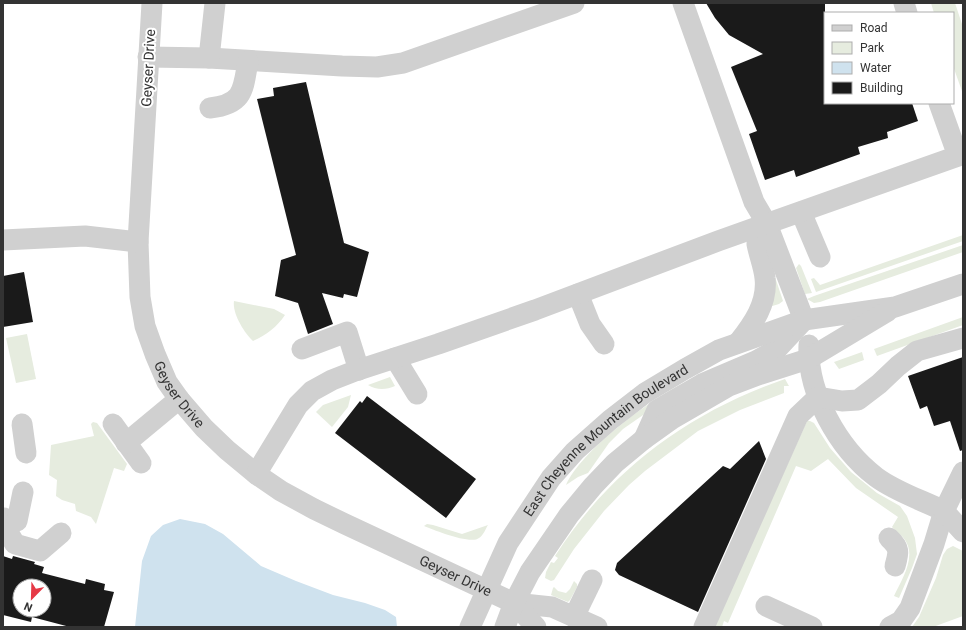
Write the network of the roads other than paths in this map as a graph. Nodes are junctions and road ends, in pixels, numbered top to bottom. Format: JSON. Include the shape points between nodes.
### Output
{"nodes":[{"id":1,"x":152,"y":3,"type":"edge"},
{"id":2,"x":215,"y":3,"type":"edge"},
{"id":3,"x":574,"y":3,"type":"edge"},
{"id":4,"x":683,"y":3,"type":"edge"},
{"id":5,"x":148,"y":57,"type":"junction"},
{"id":6,"x":209,"y":58,"type":"junction"},
{"id":7,"x":248,"y":61,"type":"junction"},
{"id":8,"x":939,"y":104,"type":"edge"},
{"id":9,"x":210,"y":108,"type":"dead end"},
{"id":10,"x":802,"y":212,"type":"junction"},
{"id":11,"x":767,"y":224,"type":"junction"},
{"id":12,"x":3,"y":240,"type":"edge"},
{"id":13,"x":138,"y":242,"type":"junction"},
{"id":14,"x":820,"y":257,"type":"dead end"},
{"id":15,"x":963,"y":284,"type":"edge"},
{"id":16,"x":578,"y":294,"type":"junction"},
{"id":17,"x":885,"y":308,"type":"junction"},
{"id":18,"x":804,"y":320,"type":"junction"},
{"id":19,"x":963,"y":338,"type":"edge"},
{"id":20,"x":738,"y":343,"type":"junction"},
{"id":21,"x":604,"y":344,"type":"dead end"},
{"id":22,"x":302,"y":349,"type":"dead end"},
{"id":23,"x":395,"y":358,"type":"junction"},
{"id":24,"x":808,"y":359,"type":"junction"},
{"id":25,"x":359,"y":370,"type":"junction"},
{"id":26,"x":417,"y":394,"type":"dead end"},
{"id":27,"x":818,"y":397,"type":"junction"},
{"id":28,"x":179,"y":399,"type":"junction"},
{"id":29,"x":22,"y":424,"type":"dead end"},
{"id":30,"x":113,"y":424,"type":"dead end"},
{"id":31,"x":644,"y":439,"type":"junction"},
{"id":32,"x":126,"y":443,"type":"junction"},
{"id":33,"x":26,"y":452,"type":"dead end"},
{"id":34,"x":142,"y":463,"type":"dead end"},
{"id":35,"x":963,"y":472,"type":"edge"},
{"id":36,"x":256,"y":474,"type":"junction"},
{"id":37,"x":23,"y":492,"type":"dead end"},
{"id":38,"x":944,"y":511,"type":"junction"},
{"id":39,"x":10,"y":520,"type":"edge"},
{"id":40,"x":963,"y":532,"type":"edge"},
{"id":41,"x":61,"y":533,"type":"dead end"},
{"id":42,"x":889,"y":538,"type":"dead end"},
{"id":43,"x":895,"y":566,"type":"dead end"},
{"id":44,"x":592,"y":580,"type":"dead end"},
{"id":45,"x":486,"y":590,"type":"junction"},
{"id":46,"x":514,"y":603,"type":"junction"},
{"id":47,"x":766,"y":606,"type":"dead end"},
{"id":48,"x":574,"y":617,"type":"junction"},
{"id":49,"x":470,"y":627,"type":"edge"},
{"id":50,"x":505,"y":627,"type":"edge"},
{"id":51,"x":536,"y":627,"type":"edge"},
{"id":52,"x":597,"y":627,"type":"edge"},
{"id":53,"x":704,"y":627,"type":"edge"},
{"id":54,"x":812,"y":627,"type":"edge"},
{"id":55,"x":890,"y":627,"type":"edge"}],
"edges":[{"from":1,"to":5,"type":"street","name":"Geyser Drive"},
{"from":2,"to":6,"type":"street"},
{"from":3,"to":7,"type":"street","via":[[403,63],[377,67],[349,67]]},
{"from":4,"to":11,"type":"street","via":[[754,202]]},
{"from":5,"to":6,"type":"street"},
{"from":5,"to":13,"type":"street","name":"Geyser Drive"},
{"from":6,"to":7,"type":"street"},
{"from":7,"to":9,"type":"street","via":[[243,88],[234,101]]},
{"from":8,"to":10,"type":"street","via":[[958,156]]},
{"from":10,"to":11,"type":"street"},
{"from":10,"to":14,"type":"street"},
{"from":11,"to":16,"type":"street"},
{"from":11,"to":18,"type":"street"},
{"from":11,"to":20,"type":"street","via":[[757,244],[765,278],[764,293],[754,322]]},
{"from":12,"to":13,"type":"street","via":[[85,236]]},
{"from":13,"to":28,"type":"street","name":"Geyser Drive","via":[[140,297],[145,326],[167,382]]},
{"from":15,"to":17,"type":"street","name":"East Cheyenne Mountain Boulevard"},
{"from":16,"to":21,"type":"street","via":[[590,324]]},
{"from":16,"to":23,"type":"street"},
{"from":17,"to":18,"type":"street","name":"East Cheyenne Mountain Boulevard"},
{"from":17,"to":24,"type":"street","name":"East Cheyenne Mountain Boulevard"},
{"from":18,"to":20,"type":"street","name":"East Cheyenne Mountain Boulevard"},
{"from":18,"to":31,"type":"street","name":"East Cheyenne Mountain Boulevard","via":[[776,350],[702,384],[657,410]]},
{"from":19,"to":27,"type":"street","via":[[917,351],[858,400],[842,401]]},
{"from":20,"to":45,"type":"street","name":"East Cheyenne Mountain Boulevard","via":[[719,350],[645,393],[575,451],[551,478],[512,537]]},
{"from":22,"to":25,"type":"street","via":[[347,332]]},
{"from":23,"to":25,"type":"street"},
{"from":23,"to":26,"type":"street"},
{"from":24,"to":27,"type":"street"},
{"from":24,"to":31,"type":"street","name":"East Cheyenne Mountain Boulevard","via":[[729,386],[672,419]]},
{"from":25,"to":36,"type":"street","via":[[312,391],[298,404]]},
{"from":27,"to":38,"type":"street","via":[[832,427],[862,465],[892,487]]},
{"from":27,"to":53,"type":"street","via":[[798,416]]},
{"from":28,"to":32,"type":"street"},
{"from":28,"to":36,"type":"street","name":"Geyser Drive","via":[[204,428]]},
{"from":29,"to":33,"type":"street"},
{"from":30,"to":32,"type":"street"},
{"from":31,"to":46,"type":"street","name":"East Cheyenne Mountain Boulevard","via":[[615,463],[569,515],[530,572]]},
{"from":32,"to":34,"type":"street"},
{"from":35,"to":38,"type":"street"},
{"from":36,"to":45,"type":"street","name":"Geyser Drive","via":[[314,509]]},
{"from":37,"to":39,"type":"street"},
{"from":38,"to":40,"type":"street"},
{"from":38,"to":55,"type":"street","via":[[910,608],[900,621]]},
{"from":39,"to":41,"type":"street","via":[[9,534],[15,544],[40,551]]},
{"from":42,"to":43,"type":"street","via":[[896,545],[898,556]]},
{"from":44,"to":48,"type":"street"},
{"from":45,"to":46,"type":"street","name":"Geyser Drive"},
{"from":45,"to":49,"type":"street","name":"East Cheyenne Mountain Boulevard"},
{"from":46,"to":48,"type":"street","via":[[552,607]]},
{"from":46,"to":50,"type":"street","name":"East Cheyenne Mountain Boulevard"},
{"from":46,"to":51,"type":"street"},
{"from":47,"to":54,"type":"street"},
{"from":48,"to":52,"type":"street"}]}
